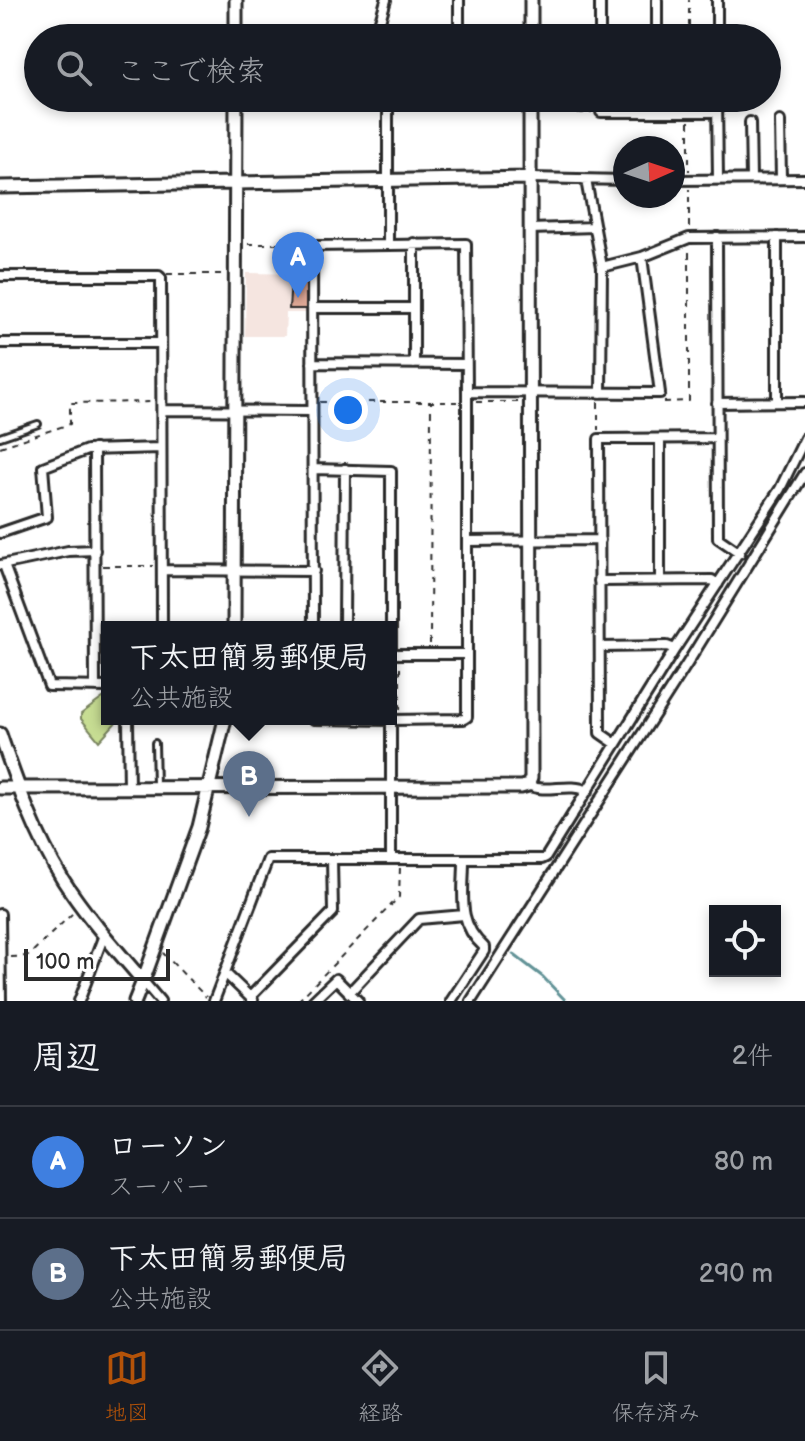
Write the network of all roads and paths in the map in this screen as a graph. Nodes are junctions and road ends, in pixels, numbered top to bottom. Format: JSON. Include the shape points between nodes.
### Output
{"nodes":[{"id":1,"x":236,"y":0,"type":"edge"},
{"id":2,"x":386,"y":0,"type":"edge"},
{"id":3,"x":459,"y":0,"type":"edge"},
{"id":4,"x":531,"y":0,"type":"edge"},
{"id":5,"x":600,"y":0,"type":"edge"},
{"id":6,"x":657,"y":0,"type":"edge"},
{"id":7,"x":689,"y":0,"type":"edge"},
{"id":8,"x":717,"y":0,"type":"edge"},
{"id":9,"x":236,"y":24,"type":"edge"},
{"id":10,"x":379,"y":24,"type":"edge"},
{"id":11,"x":459,"y":24,"type":"edge"},
{"id":12,"x":531,"y":24,"type":"edge"},
{"id":13,"x":600,"y":24,"type":"edge"},
{"id":14,"x":657,"y":24,"type":"edge"},
{"id":15,"x":689,"y":24,"type":"edge"},
{"id":16,"x":717,"y":24,"type":"edge"},
{"id":17,"x":236,"y":112,"type":"edge"},
{"id":18,"x":388,"y":112,"type":"edge"},
{"id":19,"x":601,"y":112,"type":"joint"},
{"id":20,"x":657,"y":112,"type":"joint"},
{"id":21,"x":689,"y":112,"type":"junction"},
{"id":22,"x":717,"y":112,"type":"joint"},
{"id":23,"x":530,"y":113,"type":"joint"},
{"id":24,"x":780,"y":121,"type":"dead end"},
{"id":25,"x":750,"y":122,"type":"dead end"},
{"id":26,"x":530,"y":178,"type":"junction"},
{"id":27,"x":718,"y":179,"type":"junction"},
{"id":28,"x":751,"y":179,"type":"junction"},
{"id":29,"x":781,"y":179,"type":"junction"},
{"id":30,"x":805,"y":179,"type":"edge"},
{"id":31,"x":388,"y":180,"type":"junction"},
{"id":32,"x":586,"y":180,"type":"junction"},
{"id":33,"x":613,"y":180,"type":"edge"},
{"id":34,"x":685,"y":180,"type":"edge"},
{"id":35,"x":689,"y":180,"type":"junction"},
{"id":36,"x":236,"y":183,"type":"junction"},
{"id":37,"x":0,"y":187,"type":"edge"},
{"id":38,"x":595,"y":227,"type":"junction"},
{"id":39,"x":530,"y":229,"type":"junction"},
{"id":40,"x":717,"y":237,"type":"junction"},
{"id":41,"x":777,"y":237,"type":"junction"},
{"id":42,"x":805,"y":237,"type":"edge"},
{"id":43,"x":689,"y":238,"type":"junction"},
{"id":44,"x":414,"y":243,"type":"junction"},
{"id":45,"x":248,"y":244,"type":"dead end"},
{"id":46,"x":388,"y":244,"type":"junction"},
{"id":47,"x":314,"y":245,"type":"junction"},
{"id":48,"x":642,"y":257,"type":"junction"},
{"id":49,"x":602,"y":267,"type":"junction"},
{"id":50,"x":226,"y":274,"type":"dead end"},
{"id":51,"x":0,"y":276,"type":"edge"},
{"id":52,"x":160,"y":277,"type":"junction"},
{"id":53,"x":312,"y":308,"type":"junction"},
{"id":54,"x":414,"y":308,"type":"junction"},
{"id":55,"x":0,"y":343,"type":"edge"},
{"id":56,"x":161,"y":343,"type":"junction"},
{"id":57,"x":312,"y":363,"type":"junction"},
{"id":58,"x":414,"y":364,"type":"junction"},
{"id":59,"x":466,"y":364,"type":"junction"},
{"id":60,"x":467,"y":397,"type":"junction"},
{"id":61,"x":530,"y":397,"type":"junction"},
{"id":62,"x":599,"y":398,"type":"junction"},
{"id":63,"x":431,"y":402,"type":"junction"},
{"id":64,"x":659,"y":402,"type":"dead end"},
{"id":65,"x":777,"y":402,"type":"junction"},
{"id":66,"x":805,"y":402,"type":"edge"},
{"id":67,"x":717,"y":403,"type":"junction"},
{"id":68,"x":162,"y":406,"type":"junction"},
{"id":69,"x":312,"y":406,"type":"junction"},
{"id":70,"x":235,"y":410,"type":"junction"},
{"id":71,"x":38,"y":424,"type":"dead end"},
{"id":72,"x":0,"y":437,"type":"edge"},
{"id":73,"x":717,"y":438,"type":"junction"},
{"id":74,"x":805,"y":438,"type":"edge"},
{"id":75,"x":599,"y":439,"type":"junction"},
{"id":76,"x":660,"y":439,"type":"junction"},
{"id":77,"x":0,"y":447,"type":"edge"},
{"id":78,"x":161,"y":448,"type":"junction"},
{"id":79,"x":94,"y":449,"type":"junction"},
{"id":80,"x":314,"y":469,"type":"junction"},
{"id":81,"x":345,"y":469,"type":"junction"},
{"id":82,"x":805,"y":473,"type":"edge"},
{"id":83,"x":801,"y":486,"type":"edge"},
{"id":84,"x":0,"y":533,"type":"edge"},
{"id":85,"x":530,"y":540,"type":"junction"},
{"id":86,"x":600,"y":540,"type":"junction"},
{"id":87,"x":467,"y":541,"type":"junction"},
{"id":88,"x":95,"y":550,"type":"junction"},
{"id":89,"x":740,"y":553,"type":"junction"},
{"id":90,"x":2,"y":565,"type":"edge"},
{"id":91,"x":95,"y":566,"type":"junction"},
{"id":92,"x":162,"y":568,"type":"junction"},
{"id":93,"x":235,"y":571,"type":"junction"},
{"id":94,"x":314,"y":571,"type":"junction"},
{"id":95,"x":599,"y":581,"type":"junction"},
{"id":96,"x":660,"y":581,"type":"junction"},
{"id":97,"x":718,"y":584,"type":"junction"},
{"id":98,"x":162,"y":621,"type":"edge"},
{"id":99,"x":234,"y":621,"type":"edge"},
{"id":100,"x":313,"y":621,"type":"edge"},
{"id":101,"x":344,"y":621,"type":"edge"},
{"id":102,"x":391,"y":621,"type":"edge"},
{"id":103,"x":430,"y":646,"type":"dead end"},
{"id":104,"x":600,"y":647,"type":"junction"},
{"id":105,"x":675,"y":649,"type":"junction"},
{"id":106,"x":397,"y":654,"type":"edge"},
{"id":107,"x":467,"y":654,"type":"junction"},
{"id":108,"x":95,"y":687,"type":"junction"},
{"id":109,"x":101,"y":687,"type":"edge"},
{"id":110,"x":397,"y":720,"type":"edge"},
{"id":111,"x":128,"y":725,"type":"edge"},
{"id":112,"x":224,"y":725,"type":"edge"},
{"id":113,"x":391,"y":725,"type":"edge"},
{"id":114,"x":0,"y":734,"type":"edge"},
{"id":115,"x":155,"y":743,"type":"dead end"},
{"id":116,"x":616,"y":744,"type":"junction"},
{"id":117,"x":528,"y":785,"type":"junction"},
{"id":118,"x":0,"y":788,"type":"edge"},
{"id":119,"x":18,"y":788,"type":"junction"},
{"id":120,"x":129,"y":788,"type":"junction"},
{"id":121,"x":156,"y":788,"type":"junction"},
{"id":122,"x":210,"y":788,"type":"junction"},
{"id":123,"x":391,"y":788,"type":"junction"},
{"id":124,"x":588,"y":791,"type":"junction"},
{"id":125,"x":332,"y":859,"type":"junction"},
{"id":126,"x":396,"y":859,"type":"junction"},
{"id":127,"x":464,"y":859,"type":"junction"},
{"id":128,"x":75,"y":911,"type":"dead end"},
{"id":129,"x":464,"y":915,"type":"junction"},
{"id":130,"x":0,"y":918,"type":"edge"},
{"id":131,"x":104,"y":935,"type":"junction"},
{"id":132,"x":163,"y":953,"type":"dead end"},
{"id":133,"x":0,"y":957,"type":"edge"},
{"id":134,"x":225,"y":973,"type":"junction"},
{"id":135,"x":143,"y":981,"type":"junction"},
{"id":136,"x":349,"y":993,"type":"junction"},
{"id":137,"x":0,"y":997,"type":"edge"},
{"id":138,"x":252,"y":999,"type":"edge"},
{"id":139,"x":79,"y":1001,"type":"edge"},
{"id":140,"x":135,"y":1001,"type":"edge"},
{"id":141,"x":160,"y":1001,"type":"edge"},
{"id":142,"x":212,"y":1001,"type":"edge"},
{"id":143,"x":298,"y":1001,"type":"edge"},
{"id":144,"x":313,"y":1001,"type":"edge"},
{"id":145,"x":358,"y":1001,"type":"edge"},
{"id":146,"x":451,"y":1001,"type":"edge"},
{"id":147,"x":471,"y":1001,"type":"edge"}],
"edges":[{"from":1,"to":9,"type":"street"},
{"from":2,"to":10,"type":"street"},
{"from":3,"to":11,"type":"street"},
{"from":4,"to":12,"type":"street"},
{"from":5,"to":13,"type":"street"},
{"from":6,"to":14,"type":"street"},
{"from":7,"to":15,"type":"path"},
{"from":8,"to":16,"type":"street"},
{"from":17,"to":36,"type":"street"},
{"from":18,"to":31,"type":"street"},
{"from":19,"to":20,"type":"street"},
{"from":19,"to":23,"type":"path"},
{"from":20,"to":21,"type":"street"},
{"from":21,"to":22,"type":"street"},
{"from":21,"to":35,"type":"path"},
{"from":22,"to":27,"type":"street"},
{"from":23,"to":26,"type":"street"},
{"from":24,"to":29,"type":"street"},
{"from":25,"to":28,"type":"street"},
{"from":26,"to":31,"type":"street"},
{"from":26,"to":32,"type":"street"},
{"from":26,"to":39,"type":"street"},
{"from":27,"to":28,"type":"street"},
{"from":27,"to":35,"type":"street"},
{"from":28,"to":29,"type":"street"},
{"from":29,"to":30,"type":"street"},
{"from":31,"to":36,"type":"street"},
{"from":31,"to":46,"type":"street"},
{"from":32,"to":33,"type":"street"},
{"from":32,"to":38,"type":"street"},
{"from":34,"to":35,"type":"street"},
{"from":35,"to":43,"type":"path"},
{"from":36,"to":37,"type":"street"},
{"from":36,"to":70,"type":"street"},
{"from":38,"to":39,"type":"street"},
{"from":38,"to":49,"type":"street"},
{"from":39,"to":61,"type":"street"},
{"from":40,"to":41,"type":"street"},
{"from":40,"to":43,"type":"street"},
{"from":40,"to":67,"type":"street"},
{"from":41,"to":42,"type":"street"},
{"from":41,"to":65,"type":"street"},
{"from":43,"to":48,"type":"street"},
{"from":43,"to":64,"type":"path","via":[[689,401]]},
{"from":44,"to":46,"type":"street"},
{"from":44,"to":54,"type":"street"},
{"from":44,"to":59,"type":"street","via":[[466,244]]},
{"from":45,"to":47,"type":"path"},
{"from":46,"to":47,"type":"street"},
{"from":47,"to":53,"type":"street"},
{"from":48,"to":49,"type":"street"},
{"from":48,"to":62,"type":"street","via":[[660,393]]},
{"from":49,"to":62,"type":"street"},
{"from":50,"to":52,"type":"path"},
{"from":51,"to":52,"type":"street"},
{"from":52,"to":56,"type":"street"},
{"from":53,"to":54,"type":"street"},
{"from":53,"to":57,"type":"street"},
{"from":54,"to":58,"type":"street"},
{"from":55,"to":56,"type":"street"},
{"from":56,"to":68,"type":"street"},
{"from":57,"to":58,"type":"street"},
{"from":57,"to":69,"type":"street"},
{"from":58,"to":59,"type":"street"},
{"from":59,"to":60,"type":"street"},
{"from":60,"to":61,"type":"street"},
{"from":60,"to":61,"type":"path"},
{"from":60,"to":63,"type":"path"},
{"from":60,"to":87,"type":"street"},
{"from":61,"to":62,"type":"street"},
{"from":61,"to":85,"type":"street"},
{"from":62,"to":75,"type":"path"},
{"from":63,"to":69,"type":"path"},
{"from":63,"to":103,"type":"path"},
{"from":65,"to":66,"type":"street"},
{"from":65,"to":67,"type":"street"},
{"from":67,"to":73,"type":"street"},
{"from":68,"to":70,"type":"street"},
{"from":68,"to":77,"type":"path","via":[[70,403],[70,424]]},
{"from":68,"to":78,"type":"street"},
{"from":69,"to":70,"type":"street"},
{"from":69,"to":80,"type":"street"},
{"from":70,"to":93,"type":"street"},
{"from":71,"to":72,"type":"lane"},
{"from":73,"to":76,"type":"street"},
{"from":73,"to":89,"type":"street","via":[[718,538]]},
{"from":74,"to":89,"type":"street"},
{"from":75,"to":76,"type":"street"},
{"from":75,"to":86,"type":"street"},
{"from":76,"to":96,"type":"street"},
{"from":78,"to":79,"type":"street"},
{"from":78,"to":92,"type":"street"},
{"from":79,"to":84,"type":"street","via":[[43,467],[47,517]]},
{"from":79,"to":88,"type":"street"},
{"from":80,"to":81,"type":"street"},
{"from":80,"to":94,"type":"street"},
{"from":81,"to":101,"type":"street"},
{"from":81,"to":102,"type":"street","via":[[391,471]]},
{"from":82,"to":83,"type":"street"},
{"from":83,"to":147,"type":"street"},
{"from":85,"to":86,"type":"street"},
{"from":85,"to":87,"type":"street"},
{"from":85,"to":117,"type":"street"},
{"from":86,"to":95,"type":"street"},
{"from":87,"to":107,"type":"street"},
{"from":88,"to":90,"type":"street"},
{"from":88,"to":91,"type":"street"},
{"from":89,"to":97,"type":"street"},
{"from":90,"to":108,"type":"street","via":[[49,686]]},
{"from":91,"to":92,"type":"path"},
{"from":91,"to":108,"type":"street"},
{"from":92,"to":93,"type":"street"},
{"from":92,"to":98,"type":"street"},
{"from":93,"to":94,"type":"street"},
{"from":93,"to":99,"type":"street"},
{"from":94,"to":100,"type":"street"},
{"from":95,"to":96,"type":"street"},
{"from":95,"to":104,"type":"street"},
{"from":96,"to":97,"type":"street"},
{"from":97,"to":105,"type":"street"},
{"from":104,"to":105,"type":"street"},
{"from":104,"to":116,"type":"street","via":[[600,733]]},
{"from":105,"to":116,"type":"street"},
{"from":106,"to":107,"type":"street"},
{"from":107,"to":110,"type":"street","via":[[467,717]]},
{"from":108,"to":109,"type":"street"},
{"from":111,"to":120,"type":"street"},
{"from":112,"to":122,"type":"street"},
{"from":113,"to":123,"type":"street"},
{"from":114,"to":119,"type":"street"},
{"from":115,"to":121,"type":"lane"},
{"from":116,"to":124,"type":"street"},
{"from":117,"to":123,"type":"street"},
{"from":117,"to":124,"type":"street"},
{"from":118,"to":119,"type":"street"},
{"from":119,"to":120,"type":"street"},
{"from":119,"to":131,"type":"street","via":[[61,877]]},
{"from":120,"to":121,"type":"street"},
{"from":121,"to":122,"type":"street"},
{"from":122,"to":123,"type":"street"},
{"from":122,"to":135,"type":"street"},
{"from":123,"to":126,"type":"street"},
{"from":124,"to":127,"type":"street","via":[[546,857]]},
{"from":125,"to":126,"type":"street"},
{"from":125,"to":134,"type":"street","via":[[268,859]]},
{"from":125,"to":138,"type":"street","via":[[333,912]]},
{"from":126,"to":127,"type":"street"},
{"from":126,"to":143,"type":"path","via":[[399,897]]},
{"from":127,"to":129,"type":"street"},
{"from":128,"to":133,"type":"path","via":[[28,956]]},
{"from":129,"to":136,"type":"street","via":[[419,919]]},
{"from":129,"to":146,"type":"street","via":[[484,951]]},
{"from":130,"to":133,"type":"street"},
{"from":131,"to":135,"type":"street"},
{"from":131,"to":139,"type":"street"},
{"from":132,"to":142,"type":"path"},
{"from":133,"to":137,"type":"street"},
{"from":134,"to":138,"type":"street"},
{"from":134,"to":142,"type":"street"},
{"from":135,"to":140,"type":"street"},
{"from":135,"to":141,"type":"street"},
{"from":136,"to":144,"type":"street","via":[[334,979]]},
{"from":136,"to":145,"type":"street"}]}
